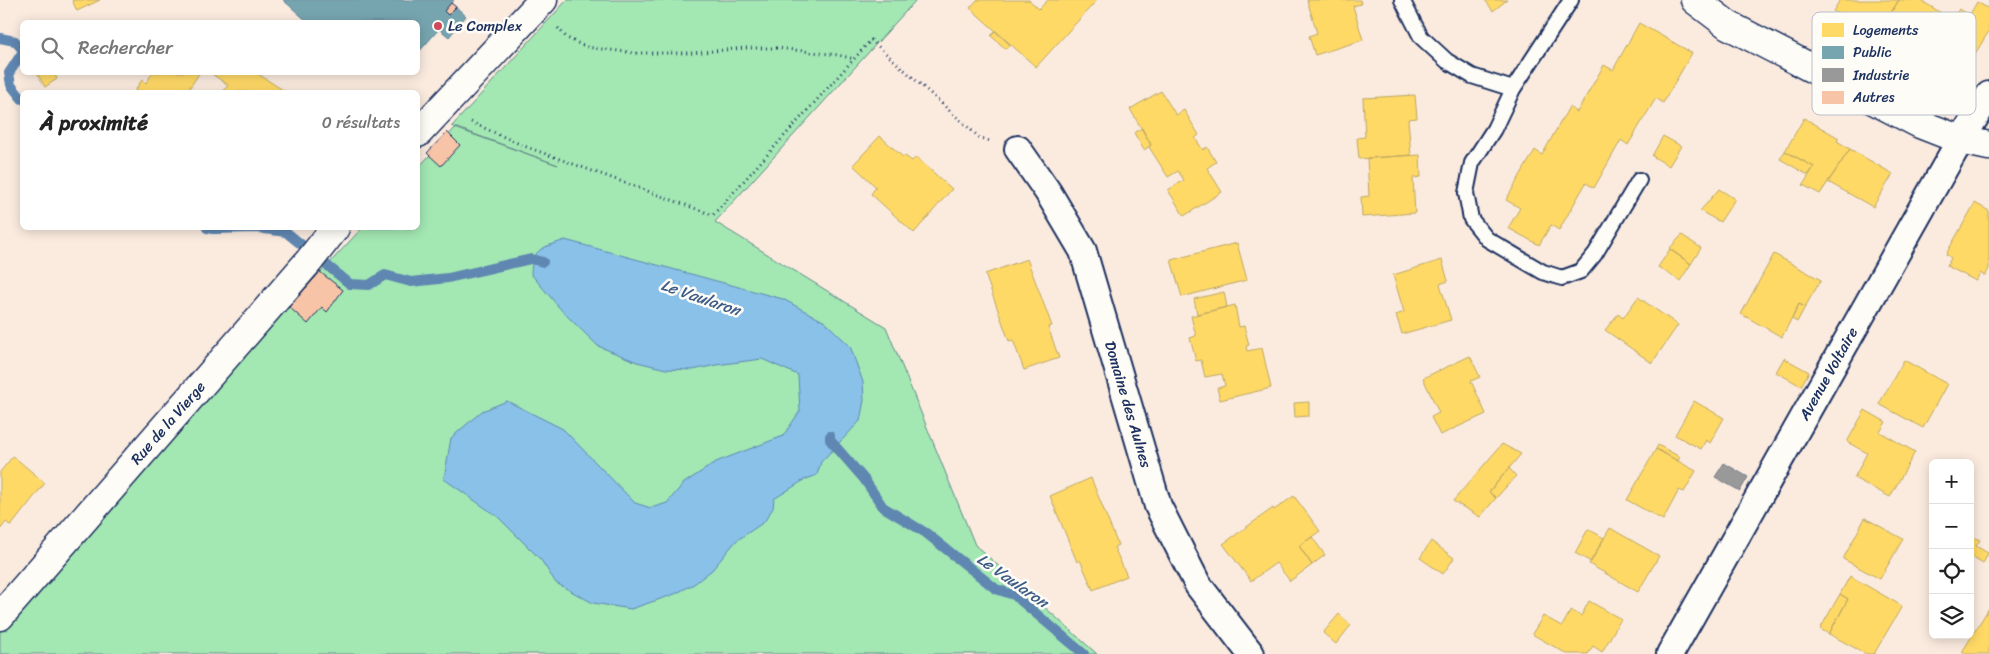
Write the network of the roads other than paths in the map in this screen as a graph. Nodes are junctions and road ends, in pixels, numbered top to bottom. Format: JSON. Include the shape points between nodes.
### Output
{"nodes":[{"id":1,"x":542,"y":0,"type":"edge"},
{"id":2,"x":1402,"y":0,"type":"edge"},
{"id":3,"x":1571,"y":0,"type":"edge"},
{"id":4,"x":1695,"y":0,"type":"edge"},
{"id":5,"x":1812,"y":68,"type":"edge"},
{"id":6,"x":1513,"y":88,"type":"junction"},
{"id":7,"x":1989,"y":95,"type":"edge"},
{"id":8,"x":1903,"y":115,"type":"edge"},
{"id":9,"x":420,"y":132,"type":"edge"},
{"id":10,"x":1961,"y":140,"type":"junction"},
{"id":11,"x":1989,"y":146,"type":"edge"},
{"id":12,"x":1018,"y":149,"type":"road end"},
{"id":13,"x":1639,"y":180,"type":"dead end"},
{"id":14,"x":332,"y":232,"type":"edge"},
{"id":15,"x":0,"y":616,"type":"edge"},
{"id":16,"x":1251,"y":654,"type":"edge"},
{"id":17,"x":1670,"y":654,"type":"edge"}],
"edges":[{"from":1,"to":9,"type":"street"},
{"from":2,"to":6,"type":"lane","via":[[1421,36],[1447,61],[1472,76]]},
{"from":3,"to":6,"type":"lane"},
{"from":4,"to":5,"type":"street","via":[[1728,25]]},
{"from":6,"to":13,"type":"lane","via":[[1494,129],[1472,163],[1466,193],[1471,218],[1487,240],[1543,272],[1562,278],[1580,272],[1596,254]]},
{"from":7,"to":10,"type":"street","name":"Avenue Voltaire"},
{"from":8,"to":10,"type":"street"},
{"from":10,"to":11,"type":"street"},
{"from":10,"to":17,"type":"street","name":"Avenue Voltaire"},
{"from":12,"to":16,"type":"street","name":"Domaine des Aulnes","via":[[1084,251],[1158,506],[1198,585]]},
{"from":14,"to":15,"type":"street","name":"Rue de la Vierge"}]}
